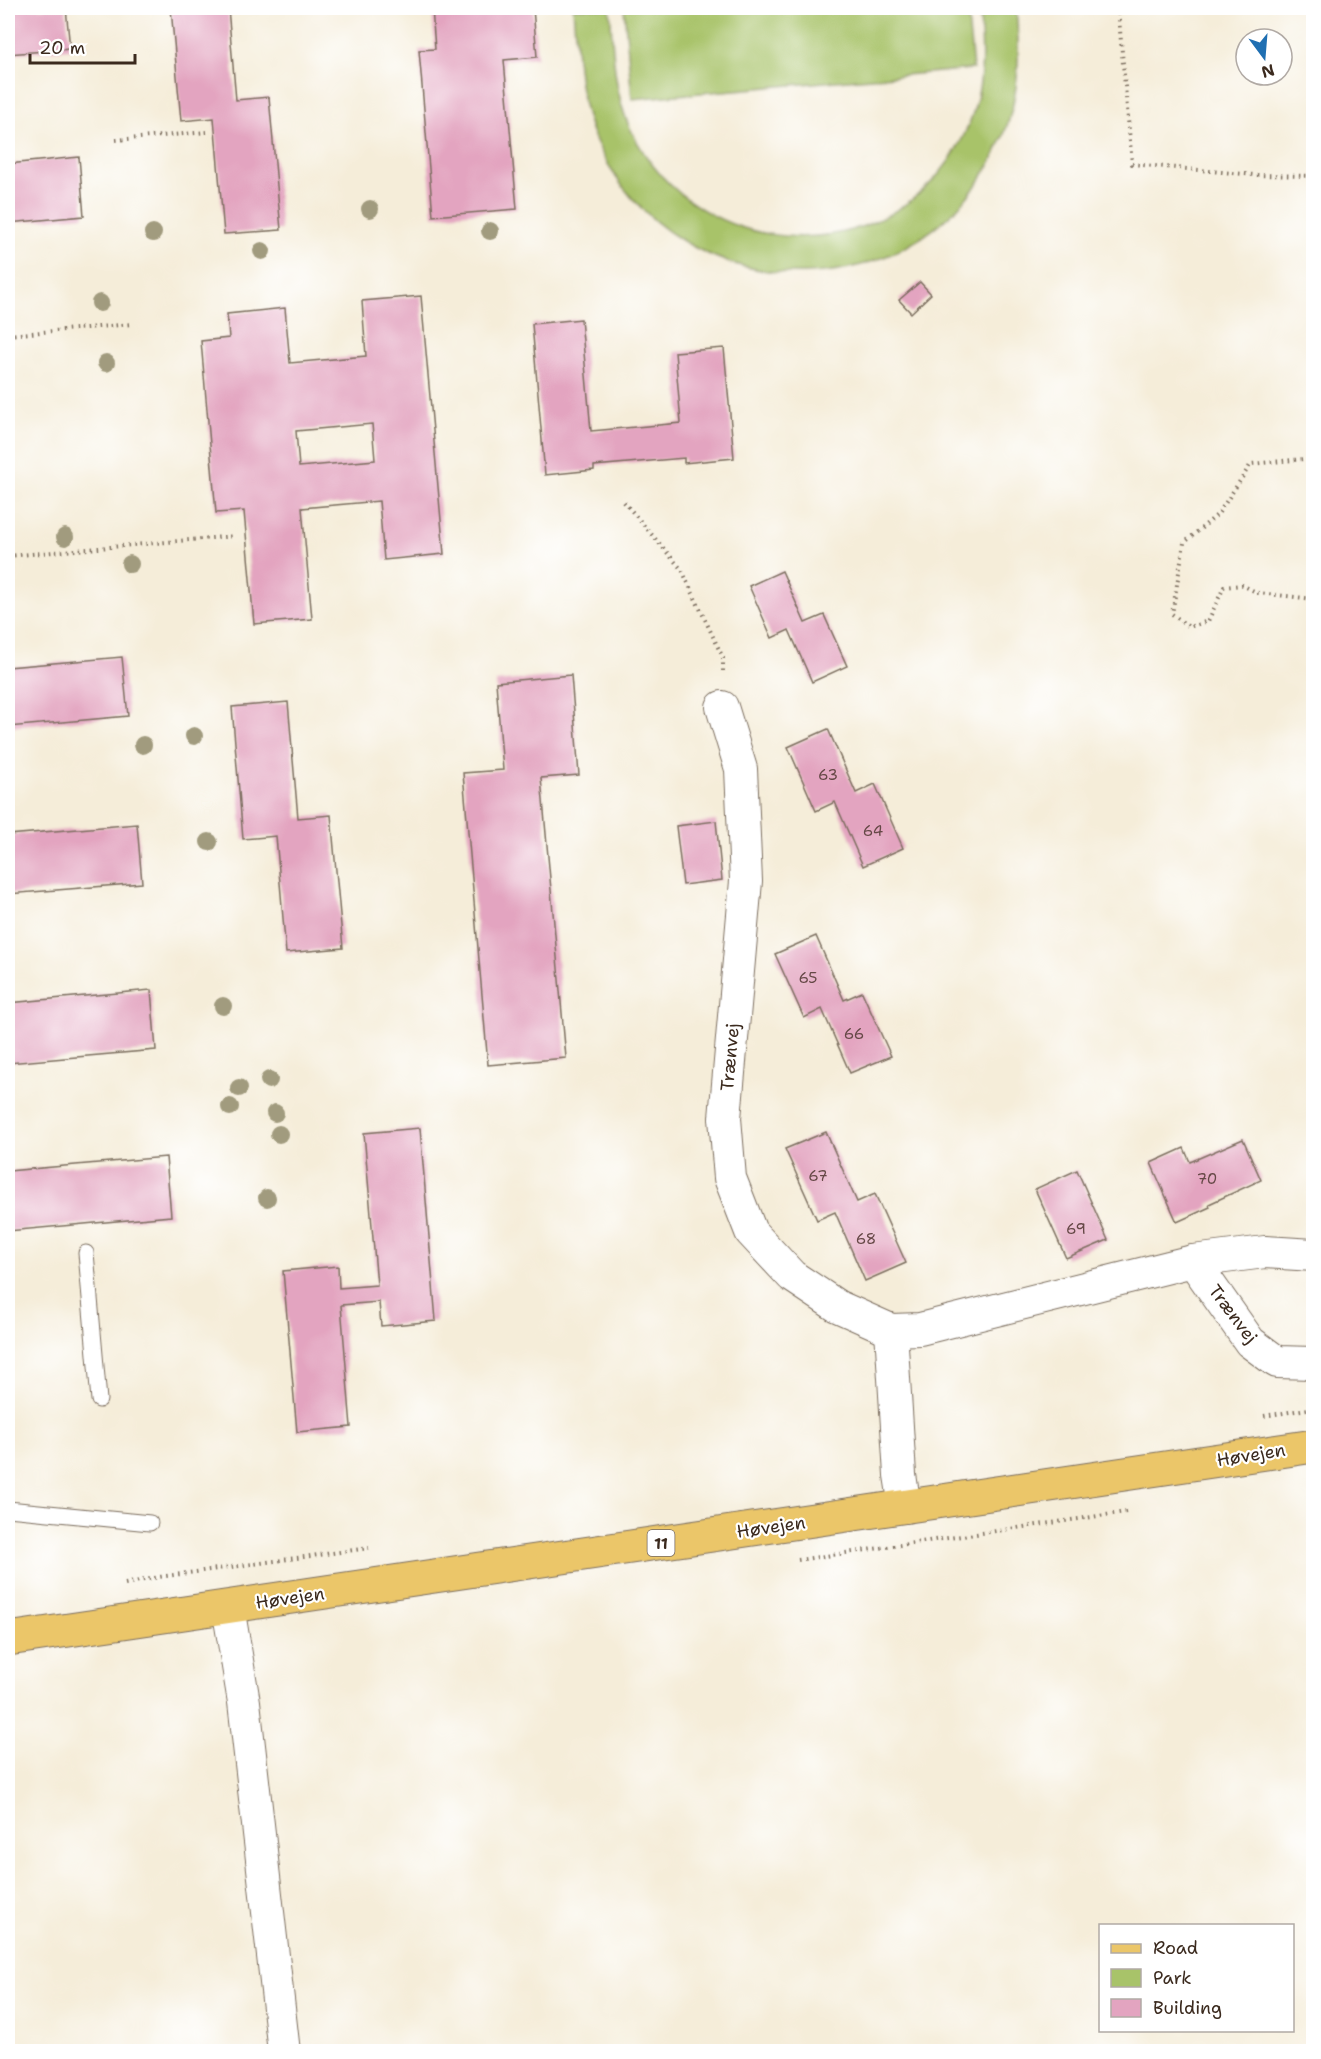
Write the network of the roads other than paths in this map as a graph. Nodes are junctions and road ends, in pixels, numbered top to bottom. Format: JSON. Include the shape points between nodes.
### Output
{"nodes":[{"id":1,"x":722,"y":707,"type":"road end"},
{"id":2,"x":86,"y":1252,"type":"dead end"},
{"id":3,"x":1314,"y":1255,"type":"edge"},
{"id":4,"x":1193,"y":1261,"type":"junction"},
{"id":5,"x":891,"y":1330,"type":"junction"},
{"id":6,"x":1314,"y":1364,"type":"edge"},
{"id":7,"x":99,"y":1400,"type":"dead end"},
{"id":8,"x":1314,"y":1446,"type":"edge"},
{"id":9,"x":905,"y":1507,"type":"junction"},
{"id":10,"x":8,"y":1509,"type":"edge"},
{"id":11,"x":150,"y":1523,"type":"dead end"},
{"id":12,"x":228,"y":1607,"type":"junction"},
{"id":13,"x":8,"y":1639,"type":"edge"},
{"id":14,"x":284,"y":2052,"type":"edge"}],
"edges":[{"from":1,"to":5,"type":"street","name":"Trænvej","via":[[741,770],[746,880],[725,1118],[730,1178],[751,1232],[792,1276],[837,1306]]},
{"from":2,"to":7,"type":"lane"},
{"from":3,"to":4,"type":"street","name":"Trænvej","via":[[1265,1251]]},
{"from":4,"to":5,"type":"street","name":"Trænvej","via":[[920,1329]]},
{"from":4,"to":6,"type":"street","name":"Trænvej","via":[[1250,1342],[1277,1362]]},
{"from":5,"to":9,"type":"street"},
{"from":8,"to":9,"type":"main road","name":"Høvejen","number":"11"},
{"from":9,"to":12,"type":"main road","name":"Høvejen","number":"11"},
{"from":10,"to":11,"type":"lane"},
{"from":12,"to":13,"type":"main road","name":"Høvejen","number":"11"},
{"from":12,"to":14,"type":"street","via":[[244,1701]]}]}
